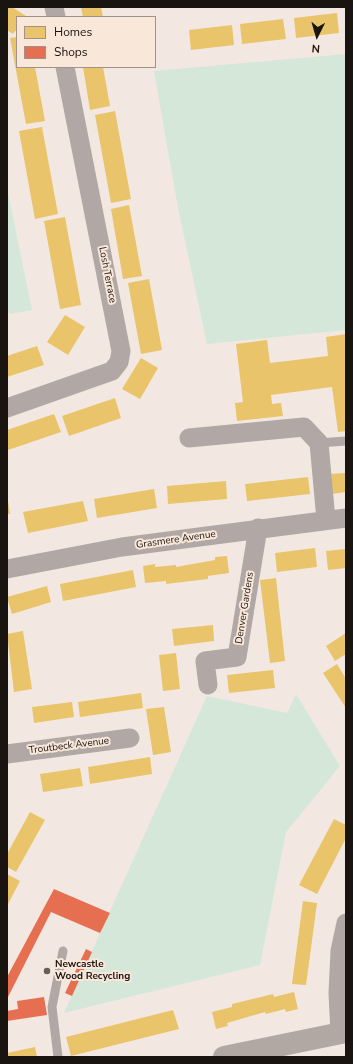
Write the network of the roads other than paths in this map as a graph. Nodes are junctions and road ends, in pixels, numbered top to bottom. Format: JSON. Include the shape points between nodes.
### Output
{"nodes":[{"id":1,"x":66,"y":68,"type":"edge"},
{"id":2,"x":7,"y":408,"type":"edge"},
{"id":3,"x":189,"y":438,"type":"dead end"},
{"id":4,"x":346,"y":441,"type":"edge"},
{"id":5,"x":319,"y":443,"type":"junction"},
{"id":6,"x":346,"y":518,"type":"edge"},
{"id":7,"x":326,"y":520,"type":"junction"},
{"id":8,"x":258,"y":528,"type":"junction"},
{"id":9,"x":7,"y":568,"type":"edge"},
{"id":10,"x":208,"y":685,"type":"dead end"},
{"id":11,"x":130,"y":738,"type":"dead end"},
{"id":12,"x":7,"y":754,"type":"edge"},
{"id":13,"x":346,"y":923,"type":"edge"},
{"id":14,"x":63,"y":951,"type":"dead end"},
{"id":15,"x":343,"y":1032,"type":"edge"},
{"id":16,"x":58,"y":1057,"type":"edge"},
{"id":17,"x":224,"y":1057,"type":"edge"}],
"edges":[{"from":1,"to":2,"type":"street","name":"Losh Terrace","via":[[121,350],[119,362],[112,371]]},
{"from":3,"to":5,"type":"street","via":[[304,427]]},
{"from":4,"to":5,"type":"lane"},
{"from":5,"to":7,"type":"street"},
{"from":6,"to":7,"type":"street","name":"Grasmere Avenue"},
{"from":7,"to":8,"type":"street","name":"Grasmere Avenue"},
{"from":8,"to":9,"type":"street","name":"Grasmere Avenue","via":[[122,547]]},
{"from":8,"to":10,"type":"street","name":"Denver Gardens","via":[[237,657],[205,661]]},
{"from":11,"to":12,"type":"street","name":"Troutbeck Avenue"},
{"from":13,"to":15,"type":"street","via":[[340,951],[338,993]]},
{"from":14,"to":16,"type":"lane","via":[[52,1007]]},
{"from":15,"to":17,"type":"main road"}]}
